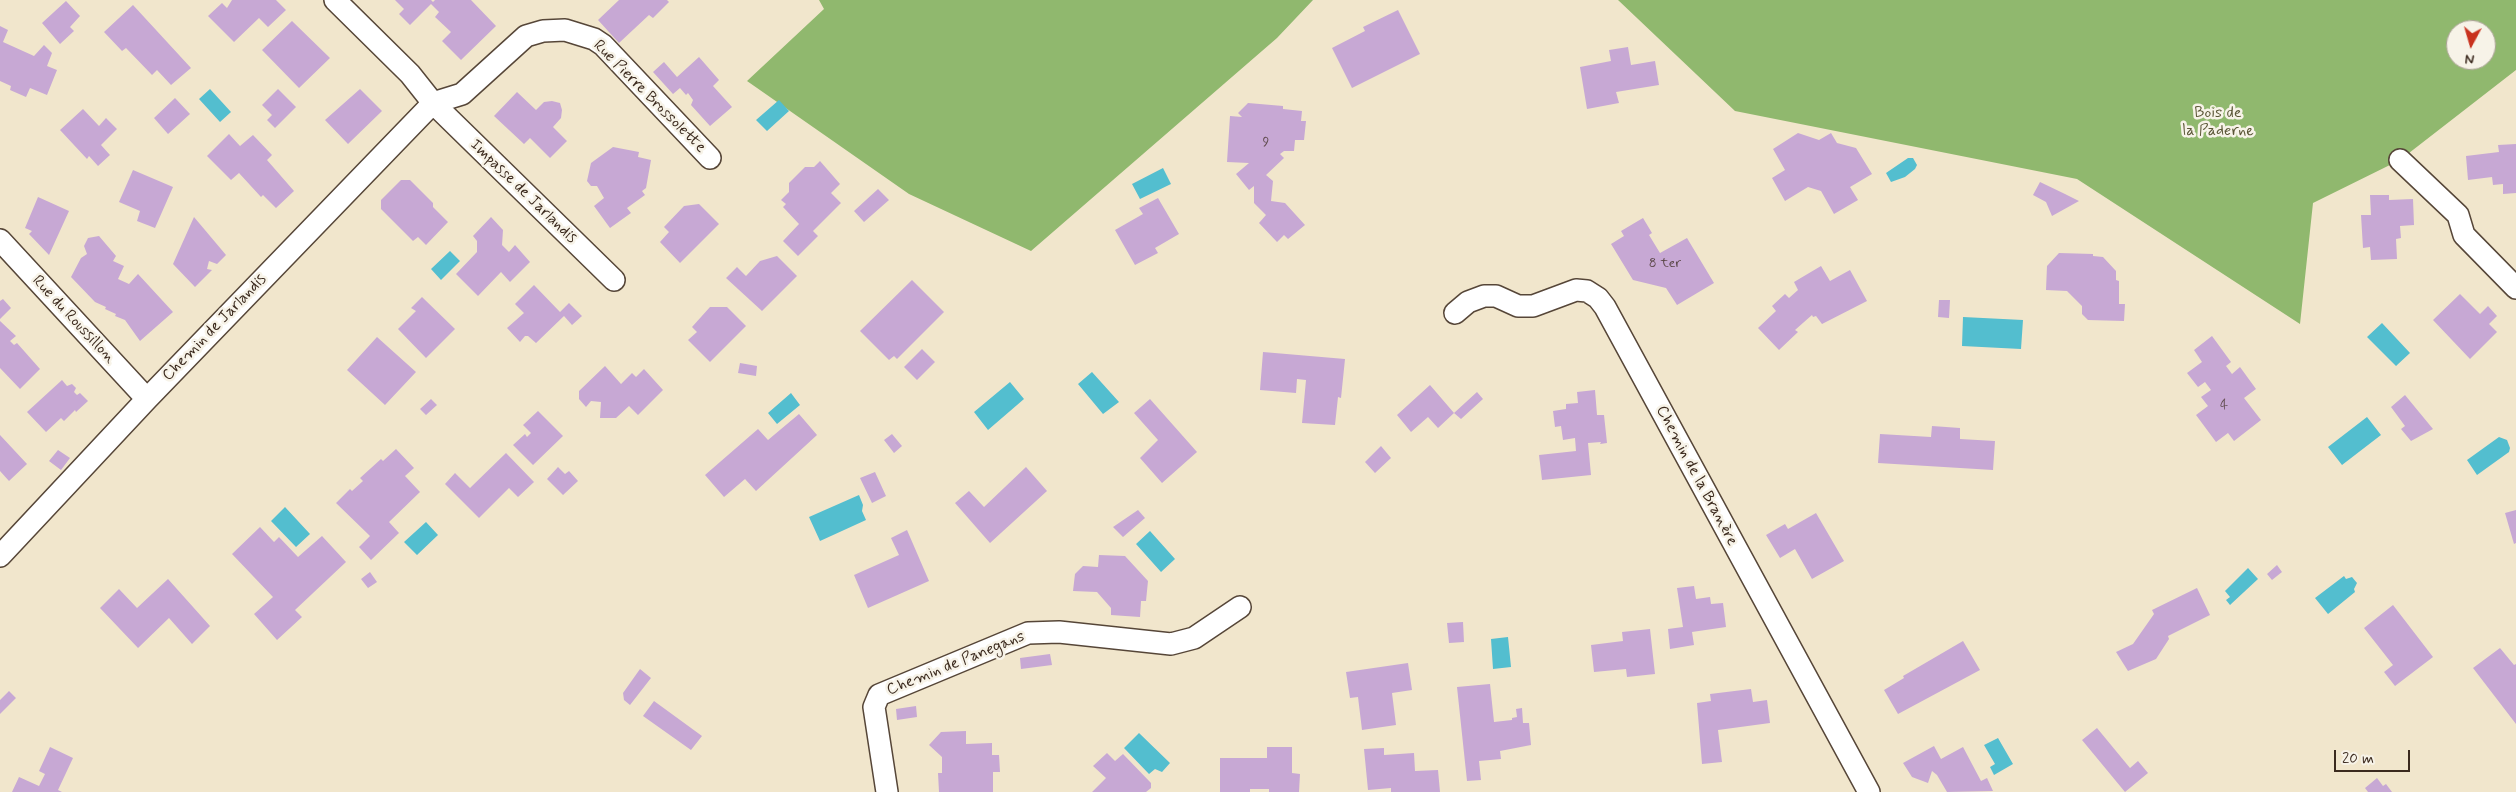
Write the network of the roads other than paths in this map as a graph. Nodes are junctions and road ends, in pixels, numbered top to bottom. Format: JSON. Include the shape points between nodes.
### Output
{"nodes":[{"id":1,"x":335,"y":0,"type":"edge"},
{"id":2,"x":433,"y":103,"type":"junction"},
{"id":3,"x":710,"y":158,"type":"dead end"},
{"id":4,"x":2400,"y":160,"type":"dead end"},
{"id":5,"x":0,"y":240,"type":"edge"},
{"id":6,"x":614,"y":280,"type":"dead end"},
{"id":7,"x":2516,"y":288,"type":"edge"},
{"id":8,"x":1455,"y":313,"type":"dead end"},
{"id":9,"x":147,"y":399,"type":"junction"},
{"id":10,"x":0,"y":556,"type":"edge"},
{"id":11,"x":1240,"y":607,"type":"dead end"},
{"id":12,"x":887,"y":792,"type":"edge"},
{"id":13,"x":1868,"y":792,"type":"edge"}],
"edges":[{"from":1,"to":2,"type":"street","name":"Impasse de Jarlandis","via":[[410,74]]},
{"from":2,"to":3,"type":"street","name":"Rue Pierre Brossolette","via":[[462,94],[526,36],[554,30],[575,32],[603,45]]},
{"from":2,"to":6,"type":"street","name":"Impasse de Jarlandis"},
{"from":2,"to":9,"type":"street","name":"Chemin de Jarlandis"},
{"from":4,"to":7,"type":"street","via":[[2458,215],[2464,235]]},
{"from":5,"to":9,"type":"street","name":"Rue du Roussillon"},
{"from":8,"to":13,"type":"street","name":"Chemin de la Branère","via":[[1468,302],[1484,296],[1496,296],[1518,306],[1533,306],[1576,290],[1587,291],[1598,298]]},
{"from":9,"to":10,"type":"street","name":"Chemin de Jarlandis"},
{"from":11,"to":12,"type":"street","name":"Chemin de Panegans","via":[[1194,638],[1170,644],[1059,632],[1028,633],[879,695],[874,707]]}]}
